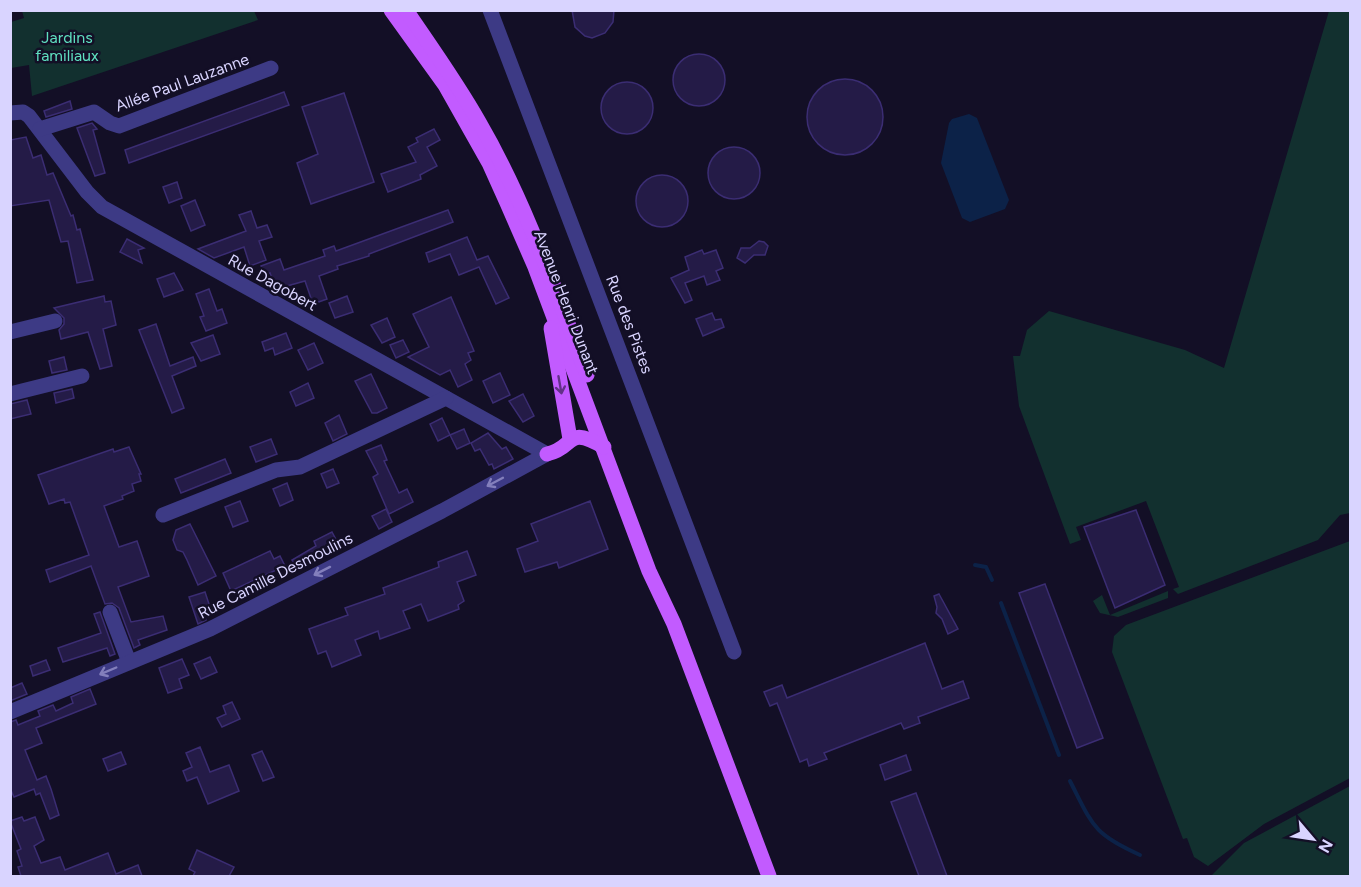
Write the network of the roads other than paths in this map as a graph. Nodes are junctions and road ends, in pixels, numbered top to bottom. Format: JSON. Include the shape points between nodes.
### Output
{"nodes":[{"id":1,"x":391,"y":10,"type":"edge"},
{"id":2,"x":405,"y":10,"type":"edge"},
{"id":3,"x":490,"y":10,"type":"edge"},
{"id":4,"x":272,"y":68,"type":"dead end"},
{"id":5,"x":10,"y":113,"type":"edge"},
{"id":6,"x":40,"y":129,"type":"junction"},
{"id":7,"x":550,"y":307,"type":"junction"},
{"id":8,"x":55,"y":321,"type":"dead end"},
{"id":9,"x":10,"y":332,"type":"edge"},
{"id":10,"x":82,"y":376,"type":"dead end"},
{"id":11,"x":10,"y":394,"type":"edge"},
{"id":12,"x":446,"y":398,"type":"junction"},
{"id":13,"x":570,"y":439,"type":"junction"},
{"id":14,"x":604,"y":447,"type":"junction"},
{"id":15,"x":547,"y":454,"type":"junction"},
{"id":16,"x":163,"y":515,"type":"dead end"},
{"id":17,"x":110,"y":612,"type":"dead end"},
{"id":18,"x":674,"y":624,"type":"junction"},
{"id":19,"x":734,"y":652,"type":"dead end"},
{"id":20,"x":129,"y":662,"type":"junction"},
{"id":21,"x":10,"y":712,"type":"edge"},
{"id":22,"x":757,"y":840,"type":"junction"},
{"id":23,"x":769,"y":876,"type":"edge"},
{"id":24,"x":777,"y":876,"type":"edge"}],
"edges":[{"from":1,"to":7,"type":"main road","name":"Avenue Henri Dunant","via":[[445,85],[489,163]]},
{"from":2,"to":18,"type":"main road","name":"Avenue Henri Dunant","via":[[480,123],[523,209],[654,555]]},
{"from":3,"to":19,"type":"street","name":"Rue des Pistes"},
{"from":4,"to":6,"type":"street","name":"Allée Paul Lauzanne","via":[[119,126],[94,112]]},
{"from":5,"to":6,"type":"street","name":"Rue Dagobert","via":[[26,114]]},
{"from":6,"to":12,"type":"street","name":"Rue Dagobert","via":[[102,207]]},
{"from":7,"to":13,"type":"main road","one_way":true},
{"from":7,"to":14,"type":"main road","name":"Avenue Henri Dunant"},
{"from":8,"to":9,"type":"street"},
{"from":10,"to":11,"type":"street"},
{"from":12,"to":15,"type":"street","name":"Rue Dagobert"},
{"from":12,"to":16,"type":"street","via":[[300,467],[276,470]]},
{"from":13,"to":14,"type":"main road","via":[[587,438]]},
{"from":13,"to":15,"type":"main road"},
{"from":14,"to":18,"type":"main road","name":"Avenue Henri Dunant","via":[[649,571]]},
{"from":15,"to":20,"type":"street","name":"Rue Camille Desmoulins","one_way":true,"via":[[210,629]]},
{"from":17,"to":20,"type":"street"},
{"from":18,"to":22,"type":"main road","name":"Avenue Henri Dunant"},
{"from":20,"to":21,"type":"street","name":"Rue Camille Desmoulins","one_way":true},
{"from":22,"to":23,"type":"main road","name":"Avenue Henri Dunant"},
{"from":22,"to":24,"type":"main road","name":"Avenue Henri Dunant"}]}
